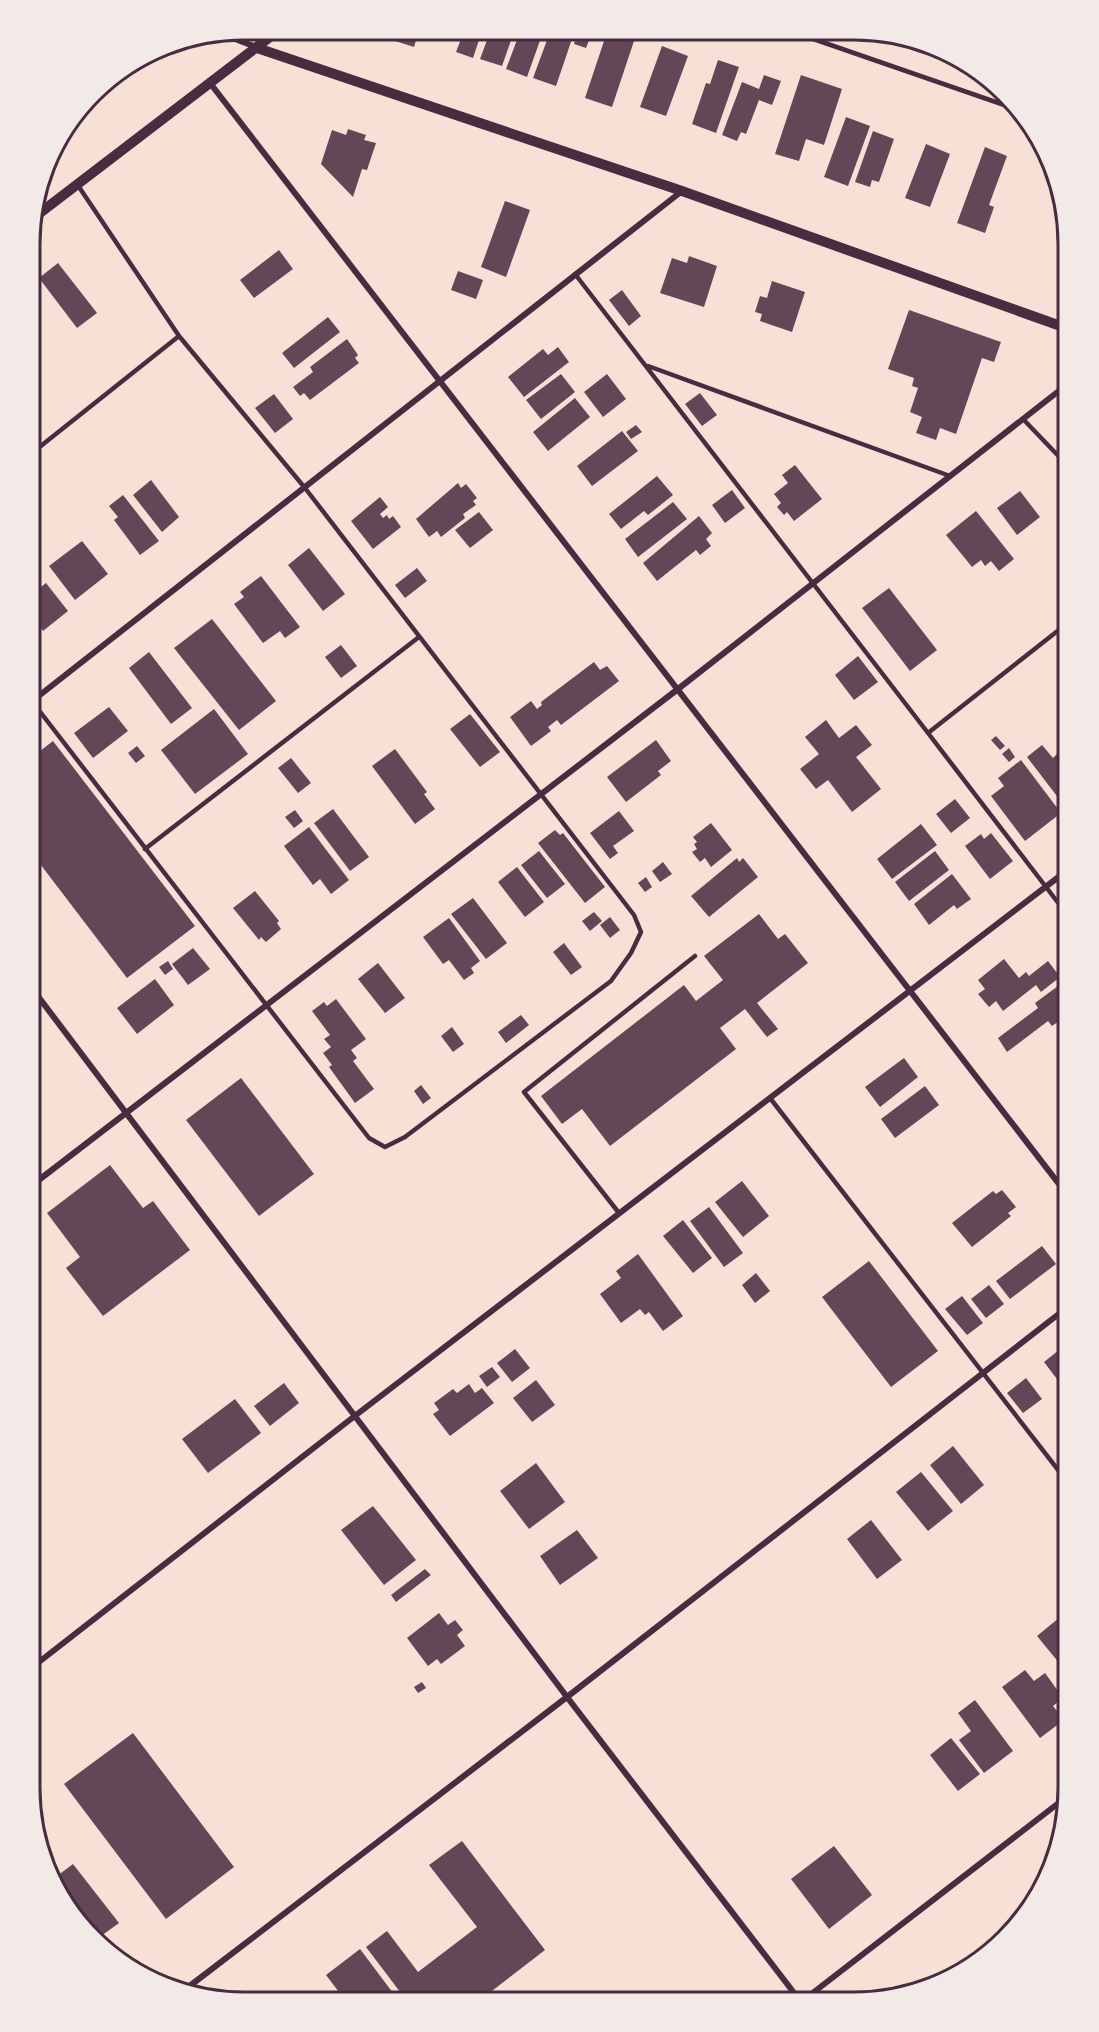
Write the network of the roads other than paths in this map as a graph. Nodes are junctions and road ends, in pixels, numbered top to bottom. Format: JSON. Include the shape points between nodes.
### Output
{"nodes":[{"id":1,"x":816,"y":40,"type":"edge"},
{"id":2,"x":239,"y":41,"type":"edge"},
{"id":3,"x":266,"y":41,"type":"edge"},
{"id":4,"x":257,"y":48,"type":"junction"},
{"id":5,"x":210,"y":83,"type":"junction"},
{"id":6,"x":1002,"y":104,"type":"edge"},
{"id":7,"x":77,"y":184,"type":"junction"},
{"id":8,"x":682,"y":191,"type":"junction"},
{"id":9,"x":43,"y":210,"type":"edge"},
{"id":10,"x":575,"y":274,"type":"junction"},
{"id":11,"x":1058,"y":325,"type":"edge"},
{"id":12,"x":179,"y":336,"type":"junction"},
{"id":13,"x":648,"y":366,"type":"junction"},
{"id":14,"x":442,"y":380,"type":"junction"},
{"id":15,"x":1058,"y":392,"type":"edge"},
{"id":16,"x":1023,"y":419,"type":"junction"},
{"id":17,"x":40,"y":447,"type":"edge"},
{"id":18,"x":1058,"y":456,"type":"edge"},
{"id":19,"x":950,"y":476,"type":"junction"},
{"id":20,"x":305,"y":488,"type":"junction"},
{"id":21,"x":813,"y":582,"type":"junction"},
{"id":22,"x":1058,"y":631,"type":"edge"},
{"id":23,"x":419,"y":637,"type":"junction"},
{"id":24,"x":678,"y":689,"type":"junction"},
{"id":25,"x":40,"y":695,"type":"edge"},
{"id":26,"x":40,"y":711,"type":"edge"},
{"id":27,"x":928,"y":733,"type":"junction"},
{"id":28,"x":540,"y":794,"type":"junction"},
{"id":29,"x":145,"y":849,"type":"junction"},
{"id":30,"x":1058,"y":878,"type":"edge"},
{"id":31,"x":1046,"y":887,"type":"junction"},
{"id":32,"x":1058,"y":903,"type":"edge"},
{"id":33,"x":695,"y":956,"type":"dead end"},
{"id":34,"x":910,"y":991,"type":"junction"},
{"id":35,"x":40,"y":999,"type":"edge"},
{"id":36,"x":265,"y":1006,"type":"junction"},
{"id":37,"x":770,"y":1098,"type":"junction"},
{"id":38,"x":126,"y":1113,"type":"junction"},
{"id":39,"x":40,"y":1179,"type":"edge"},
{"id":40,"x":1058,"y":1183,"type":"edge"},
{"id":41,"x":619,"y":1213,"type":"junction"},
{"id":42,"x":1058,"y":1315,"type":"edge"},
{"id":43,"x":984,"y":1373,"type":"junction"},
{"id":44,"x":356,"y":1415,"type":"junction"},
{"id":45,"x":1058,"y":1470,"type":"edge"},
{"id":46,"x":40,"y":1661,"type":"edge"},
{"id":47,"x":567,"y":1697,"type":"junction"},
{"id":48,"x":1058,"y":1803,"type":"edge"},
{"id":49,"x":191,"y":1985,"type":"edge"},
{"id":50,"x":793,"y":1992,"type":"edge"},
{"id":51,"x":814,"y":1992,"type":"edge"}],
"edges":[{"from":1,"to":6,"type":"lane"},
{"from":2,"to":4,"type":"street"},
{"from":3,"to":4,"type":"street"},
{"from":4,"to":5,"type":"street"},
{"from":4,"to":8,"type":"street"},
{"from":5,"to":7,"type":"street"},
{"from":5,"to":14,"type":"street"},
{"from":7,"to":9,"type":"street"},
{"from":7,"to":12,"type":"lane"},
{"from":8,"to":10,"type":"street"},
{"from":8,"to":11,"type":"street"},
{"from":10,"to":13,"type":"lane"},
{"from":10,"to":14,"type":"street"},
{"from":12,"to":17,"type":"lane"},
{"from":12,"to":20,"type":"lane"},
{"from":13,"to":19,"type":"lane"},
{"from":13,"to":21,"type":"lane"},
{"from":14,"to":20,"type":"street"},
{"from":14,"to":24,"type":"street"},
{"from":15,"to":16,"type":"street"},
{"from":16,"to":18,"type":"lane"},
{"from":16,"to":19,"type":"street"},
{"from":19,"to":21,"type":"street"},
{"from":20,"to":23,"type":"lane"},
{"from":20,"to":25,"type":"street"},
{"from":21,"to":24,"type":"street"},
{"from":21,"to":27,"type":"lane"},
{"from":22,"to":27,"type":"lane"},
{"from":23,"to":28,"type":"lane"},
{"from":23,"to":29,"type":"lane"},
{"from":24,"to":28,"type":"street"},
{"from":24,"to":34,"type":"street"},
{"from":26,"to":29,"type":"lane"},
{"from":27,"to":31,"type":"lane"},
{"from":28,"to":36,"type":"street"},
{"from":28,"to":36,"type":"lane","via":[[634,915],[641,932],[611,981],[405,1137],[385,1147],[369,1138]]},
{"from":29,"to":36,"type":"lane"},
{"from":30,"to":31,"type":"street"},
{"from":31,"to":32,"type":"lane"},
{"from":31,"to":34,"type":"street"},
{"from":33,"to":41,"type":"lane","via":[[524,1092]]},
{"from":34,"to":37,"type":"street"},
{"from":34,"to":40,"type":"street"},
{"from":35,"to":38,"type":"street"},
{"from":36,"to":38,"type":"street"},
{"from":37,"to":41,"type":"street"},
{"from":37,"to":43,"type":"lane"},
{"from":38,"to":39,"type":"street"},
{"from":38,"to":44,"type":"street"},
{"from":41,"to":44,"type":"street"},
{"from":42,"to":43,"type":"street"},
{"from":43,"to":45,"type":"lane"},
{"from":43,"to":47,"type":"street"},
{"from":44,"to":46,"type":"street"},
{"from":44,"to":47,"type":"street"},
{"from":47,"to":49,"type":"street"},
{"from":47,"to":50,"type":"street"},
{"from":48,"to":51,"type":"street"}]}
